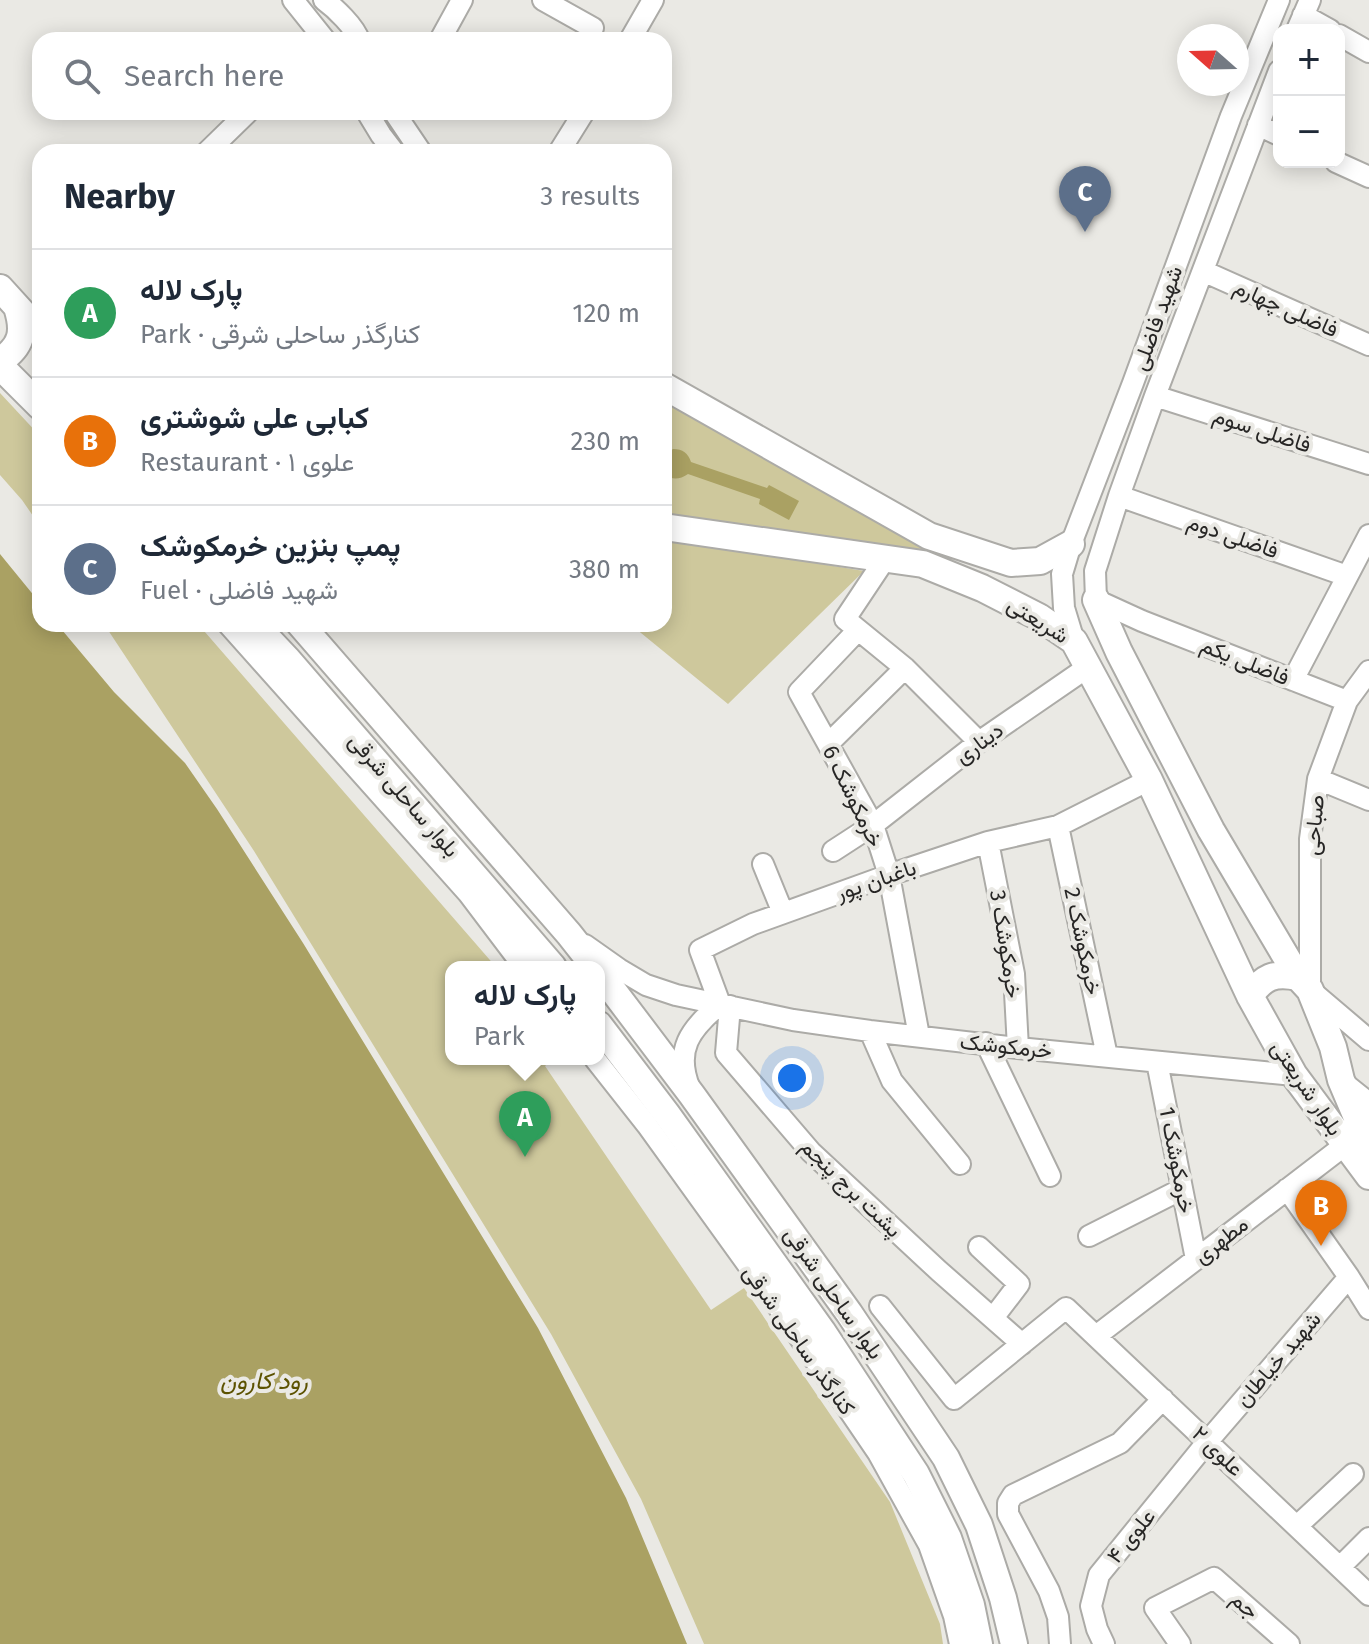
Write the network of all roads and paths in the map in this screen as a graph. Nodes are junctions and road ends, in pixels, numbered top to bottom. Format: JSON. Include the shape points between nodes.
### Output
{"nodes":[{"id":1,"x":293,"y":0,"type":"edge"},
{"id":2,"x":462,"y":0,"type":"edge"},
{"id":3,"x":543,"y":0,"type":"edge"},
{"id":4,"x":653,"y":0,"type":"edge"},
{"id":5,"x":1279,"y":0,"type":"edge"},
{"id":6,"x":328,"y":1,"type":"edge"},
{"id":7,"x":593,"y":28,"type":"dead end"},
{"id":8,"x":319,"y":32,"type":"edge"},
{"id":9,"x":328,"y":32,"type":"edge"},
{"id":10,"x":353,"y":32,"type":"edge"},
{"id":11,"x":444,"y":32,"type":"edge"},
{"id":12,"x":635,"y":32,"type":"edge"},
{"id":13,"x":1345,"y":38,"type":"edge"},
{"id":14,"x":1369,"y":52,"type":"edge"},
{"id":15,"x":1273,"y":86,"type":"edge"},
{"id":16,"x":240,"y":120,"type":"edge"},
{"id":17,"x":372,"y":120,"type":"edge"},
{"id":18,"x":395,"y":120,"type":"edge"},
{"id":19,"x":401,"y":120,"type":"edge"},
{"id":20,"x":579,"y":120,"type":"edge"},
{"id":21,"x":1258,"y":125,"type":"junction"},
{"id":22,"x":1273,"y":132,"type":"edge"},
{"id":23,"x":215,"y":144,"type":"edge"},
{"id":24,"x":387,"y":144,"type":"edge"},
{"id":25,"x":416,"y":144,"type":"edge"},
{"id":26,"x":564,"y":144,"type":"edge"},
{"id":27,"x":1345,"y":166,"type":"edge"},
{"id":28,"x":1369,"y":177,"type":"edge"},
{"id":29,"x":1203,"y":271,"type":"junction"},
{"id":30,"x":9,"y":298,"type":"edge"},
{"id":31,"x":32,"y":323,"type":"edge"},
{"id":32,"x":1369,"y":345,"type":"edge"},
{"id":33,"x":0,"y":363,"type":"edge"},
{"id":34,"x":672,"y":391,"type":"edge"},
{"id":35,"x":1155,"y":396,"type":"junction"},
{"id":36,"x":32,"y":397,"type":"edge"},
{"id":37,"x":1369,"y":464,"type":"edge"},
{"id":38,"x":1119,"y":496,"type":"junction"},
{"id":39,"x":672,"y":528,"type":"edge"},
{"id":40,"x":1369,"y":535,"type":"edge"},
{"id":41,"x":1071,"y":544,"type":"junction"},
{"id":42,"x":885,"y":559,"type":"junction"},
{"id":43,"x":1347,"y":576,"type":"junction"},
{"id":44,"x":1096,"y":600,"type":"junction"},
{"id":45,"x":1142,"y":621,"type":"junction"},
{"id":46,"x":858,"y":630,"type":"junction"},
{"id":47,"x":235,"y":632,"type":"edge"},
{"id":48,"x":262,"y":632,"type":"edge"},
{"id":49,"x":307,"y":632,"type":"edge"},
{"id":50,"x":1074,"y":641,"type":"junction"},
{"id":51,"x":1119,"y":652,"type":"junction"},
{"id":52,"x":1088,"y":667,"type":"junction"},
{"id":53,"x":905,"y":668,"type":"junction"},
{"id":54,"x":1369,"y":671,"type":"edge"},
{"id":55,"x":1293,"y":680,"type":"junction"},
{"id":56,"x":1347,"y":701,"type":"junction"},
{"id":57,"x":979,"y":742,"type":"junction"},
{"id":58,"x":828,"y":744,"type":"junction"},
{"id":59,"x":1318,"y":779,"type":"junction"},
{"id":60,"x":1149,"y":780,"type":"junction"},
{"id":61,"x":1369,"y":800,"type":"edge"},
{"id":62,"x":873,"y":825,"type":"junction"},
{"id":63,"x":1058,"y":826,"type":"junction"},
{"id":64,"x":988,"y":842,"type":"junction"},
{"id":65,"x":833,"y":851,"type":"dead end"},
{"id":66,"x":763,"y":864,"type":"dead end"},
{"id":67,"x":889,"y":875,"type":"junction"},
{"id":68,"x":783,"y":913,"type":"junction"},
{"id":69,"x":569,"y":934,"type":"junction"},
{"id":70,"x":519,"y":961,"type":"edge"},
{"id":71,"x":548,"y":961,"type":"edge"},
{"id":72,"x":590,"y":961,"type":"edge"},
{"id":73,"x":605,"y":980,"type":"edge"},
{"id":74,"x":1304,"y":983,"type":"junction"},
{"id":75,"x":1250,"y":996,"type":"junction"},
{"id":76,"x":725,"y":1005,"type":"junction"},
{"id":77,"x":870,"y":1031,"type":"junction"},
{"id":78,"x":605,"y":1034,"type":"edge"},
{"id":79,"x":919,"y":1036,"type":"junction"},
{"id":80,"x":1369,"y":1040,"type":"edge"},
{"id":81,"x":986,"y":1043,"type":"junction"},
{"id":82,"x":1018,"y":1048,"type":"junction"},
{"id":83,"x":1107,"y":1056,"type":"junction"},
{"id":84,"x":1157,"y":1062,"type":"junction"},
{"id":85,"x":600,"y":1065,"type":"edge"},
{"id":86,"x":1341,"y":1080,"type":"junction"},
{"id":87,"x":1299,"y":1081,"type":"junction"},
{"id":88,"x":692,"y":1095,"type":"junction"},
{"id":89,"x":1369,"y":1103,"type":"edge"},
{"id":90,"x":1357,"y":1145,"type":"edge"},
{"id":91,"x":960,"y":1164,"type":"dead end"},
{"id":92,"x":1050,"y":1176,"type":"dead end"},
{"id":93,"x":1369,"y":1176,"type":"edge"},
{"id":94,"x":1182,"y":1189,"type":"junction"},
{"id":95,"x":1287,"y":1189,"type":"junction"},
{"id":96,"x":1089,"y":1236,"type":"dead end"},
{"id":97,"x":979,"y":1247,"type":"dead end"},
{"id":98,"x":1196,"y":1259,"type":"junction"},
{"id":99,"x":1349,"y":1277,"type":"junction"},
{"id":100,"x":880,"y":1306,"type":"dead end"},
{"id":101,"x":1369,"y":1309,"type":"edge"},
{"id":102,"x":993,"y":1318,"type":"junction"},
{"id":103,"x":1096,"y":1336,"type":"junction"},
{"id":104,"x":1022,"y":1344,"type":"junction"},
{"id":105,"x":1163,"y":1399,"type":"junction"},
{"id":106,"x":1208,"y":1441,"type":"junction"},
{"id":107,"x":1353,"y":1474,"type":"dead end"},
{"id":108,"x":1297,"y":1526,"type":"junction"},
{"id":109,"x":1369,"y":1538,"type":"edge"},
{"id":110,"x":1340,"y":1567,"type":"junction"},
{"id":111,"x":1369,"y":1595,"type":"edge"},
{"id":112,"x":1091,"y":1606,"type":"junction"},
{"id":113,"x":1058,"y":1617,"type":"junction"},
{"id":114,"x":960,"y":1644,"type":"edge"},
{"id":115,"x":979,"y":1644,"type":"edge"},
{"id":116,"x":1014,"y":1644,"type":"edge"},
{"id":117,"x":1060,"y":1644,"type":"edge"},
{"id":118,"x":1104,"y":1644,"type":"edge"},
{"id":119,"x":1180,"y":1644,"type":"edge"},
{"id":120,"x":1289,"y":1644,"type":"edge"}],
"edges":[{"from":1,"to":8,"type":"street"},
{"from":2,"to":11,"type":"street"},
{"from":3,"to":7,"type":"street"},
{"from":4,"to":12,"type":"street"},
{"from":5,"to":41,"type":"street","name":"شهید فاضلی"},
{"from":6,"to":10,"type":"street"},
{"from":9,"to":10,"type":"street","via":[[335,24]]},
{"from":13,"to":14,"type":"street"},
{"from":15,"to":21,"type":"street","name":"شهید فاضلی"},
{"from":16,"to":23,"type":"street"},
{"from":17,"to":24,"type":"street"},
{"from":18,"to":24,"type":"street"},
{"from":19,"to":25,"type":"street"},
{"from":20,"to":26,"type":"street"},
{"from":21,"to":22,"type":"street"},
{"from":21,"to":29,"type":"street","name":"شهید فاضلی"},
{"from":27,"to":28,"type":"street"},
{"from":29,"to":32,"type":"street","name":"فاضلی چهارم"},
{"from":29,"to":35,"type":"street","name":"شهید فاضلی"},
{"from":30,"to":31,"type":"main road"},
{"from":30,"to":33,"type":"main road","via":[[22,323],[20,340]]},
{"from":33,"to":36,"type":"main road"},
{"from":34,"to":41,"type":"main road","name":"شریعتی","via":[[929,536],[1011,563],[1040,561]]},
{"from":35,"to":37,"type":"street","name":"فاضلی سوم"},
{"from":35,"to":38,"type":"street","name":"شهید فاضلی"},
{"from":38,"to":43,"type":"street","name":"فاضلی دوم"},
{"from":38,"to":44,"type":"street","name":"شهید فاضلی","via":[[1095,571]]},
{"from":39,"to":42,"type":"main road","name":"شریعتی"},
{"from":40,"to":43,"type":"street"},
{"from":41,"to":50,"type":"street","name":"شهید فاضلی","via":[[1062,574],[1064,608]]},
{"from":42,"to":46,"type":"street","via":[[845,619]]},
{"from":42,"to":50,"type":"main road","name":"شریعتی","via":[[923,564],[982,588]]},
{"from":43,"to":55,"type":"street"},
{"from":44,"to":45,"type":"street","name":"فاضلی یکم"},
{"from":44,"to":51,"type":"main road","name":"شریعتی"},
{"from":45,"to":51,"type":"street","via":[[1118,631]]},
{"from":45,"to":55,"type":"street","name":"فاضلی یکم"},
{"from":46,"to":53,"type":"street"},
{"from":46,"to":58,"type":"street","name":"خرمکوشک 6","via":[[799,692]]},
{"from":47,"to":70,"type":"street","via":[[468,893]]},
{"from":48,"to":71,"type":"main road","name":"بلوار ساحلی شرقی"},
{"from":49,"to":69,"type":"main road","name":"بلوار ساحلی شرقی"},
{"from":50,"to":52,"type":"main road","name":"شریعتی"},
{"from":51,"to":74,"type":"main road","name":"شریعتی","via":[[1211,830]]},
{"from":52,"to":57,"type":"street","name":"دیناری"},
{"from":52,"to":60,"type":"main road","name":"شریعتی"},
{"from":53,"to":57,"type":"street"},
{"from":53,"to":58,"type":"street"},
{"from":54,"to":56,"type":"street","name":"صباحی"},
{"from":55,"to":56,"type":"street","name":"فاضلی یکم"},
{"from":56,"to":59,"type":"street","name":"صباحی"},
{"from":57,"to":62,"type":"street","name":"دیناری"},
{"from":58,"to":62,"type":"street","name":"خرمکوشک 6"},
{"from":59,"to":61,"type":"street"},
{"from":59,"to":74,"type":"street","name":"صباحی"},
{"from":60,"to":63,"type":"street","name":"باغبان پور"},
{"from":60,"to":75,"type":"main road","name":"شریعتی"},
{"from":62,"to":65,"type":"street","name":"دیناری"},
{"from":62,"to":67,"type":"street","name":"خرمکوشک 6"},
{"from":63,"to":64,"type":"street","name":"باغبان پور"},
{"from":63,"to":83,"type":"street","name":"خرمکوشک 2"},
{"from":64,"to":67,"type":"street","name":"باغبان پور"},
{"from":64,"to":82,"type":"street","name":"خرمکوشک 3","via":[[1014,974]]},
{"from":66,"to":68,"type":"street"},
{"from":67,"to":68,"type":"street","name":"باغبان پور"},
{"from":67,"to":79,"type":"street","name":"خرمکوشک 6"},
{"from":68,"to":76,"type":"street","name":"باغبان پور","via":[[700,950]]},
{"from":69,"to":72,"type":"main road","name":"بلوار ساحلی شرقی"},
{"from":69,"to":76,"type":"street","name":"خرمکوشک","via":[[646,985]]},
{"from":73,"to":88,"type":"main road","name":"بلوار ساحلی شرقی"},
{"from":74,"to":75,"type":"main road","via":[[1284,974],[1270,977]]},
{"from":74,"to":80,"type":"street"},
{"from":74,"to":86,"type":"main road","name":"بلوار شریعتی","via":[[1333,1047]]},
{"from":75,"to":87,"type":"main road","name":"بلوار شریعتی"},
{"from":76,"to":77,"type":"street","name":"خرمکوشک"},
{"from":76,"to":88,"type":"street","via":[[692,1031],[684,1052],[684,1074]]},
{"from":76,"to":102,"type":"street","name":"پشت برج پنجم","via":[[726,1053],[811,1152]]},
{"from":77,"to":79,"type":"street","name":"خرمکوشک"},
{"from":77,"to":91,"type":"street","via":[[892,1081]]},
{"from":78,"to":115,"type":"main road","name":"بلوار ساحلی شرقی","via":[[822,1331],[916,1474],[948,1538]]},
{"from":79,"to":81,"type":"street","name":"خرمکوشک"},
{"from":81,"to":82,"type":"street","name":"خرمکوشک"},
{"from":81,"to":92,"type":"street"},
{"from":82,"to":83,"type":"street","name":"خرمکوشک"},
{"from":83,"to":84,"type":"street","name":"خرمکوشک"},
{"from":84,"to":87,"type":"street","name":"خرمکوشک"},
{"from":84,"to":94,"type":"street","name":"خرمکوشک 1"},
{"from":85,"to":114,"type":"street","name":"کنارگذر ساحلی شرقی","via":[[789,1322],[878,1453],[929,1545]]},
{"from":86,"to":87,"type":"main road","via":[[1316,1088]]},
{"from":86,"to":89,"type":"street"},
{"from":86,"to":90,"type":"main road","name":"بلوار شریعتی"},
{"from":87,"to":90,"type":"main road","name":"بلوار شریعتی"},
{"from":88,"to":116,"type":"main road","name":"بلوار ساحلی شرقی","via":[[946,1458],[979,1525]]},
{"from":90,"to":93,"type":"main road","name":"بلوار شریعتی"},
{"from":90,"to":95,"type":"street","name":"مطهری"},
{"from":94,"to":96,"type":"street"},
{"from":94,"to":98,"type":"street","name":"خرمکوشک 1"},
{"from":95,"to":98,"type":"street","name":"مطهری"},
{"from":95,"to":99,"type":"street"},
{"from":97,"to":102,"type":"street","via":[[1019,1284]]},
{"from":98,"to":103,"type":"street","name":"مطهری"},
{"from":99,"to":101,"type":"street"},
{"from":99,"to":106,"type":"street","name":"شهید خیاطان"},
{"from":100,"to":104,"type":"street","via":[[954,1399]]},
{"from":102,"to":104,"type":"street","name":"پشت برج پنجم"},
{"from":103,"to":104,"type":"street","name":"علوی ۲","via":[[1066,1308]]},
{"from":103,"to":105,"type":"street","name":"علوی ۲"},
{"from":105,"to":106,"type":"street","name":"علوی ۲"},
{"from":105,"to":113,"type":"street","via":[[1120,1443],[1013,1495],[1008,1503],[1008,1514]]},
{"from":106,"to":108,"type":"street","name":"علوی ۲"},
{"from":106,"to":112,"type":"street","name":"علوی ۴","via":[[1099,1575]]},
{"from":107,"to":108,"type":"street"},
{"from":108,"to":110,"type":"street","name":"علوی ۲"},
{"from":109,"to":110,"type":"street"},
{"from":110,"to":111,"type":"street","name":"علوی ۲"},
{"from":112,"to":113,"type":"street"},
{"from":112,"to":118,"type":"street"},
{"from":113,"to":117,"type":"street"},
{"from":119,"to":120,"type":"street","name":"جم","via":[[1155,1608],[1214,1578]]}]}
